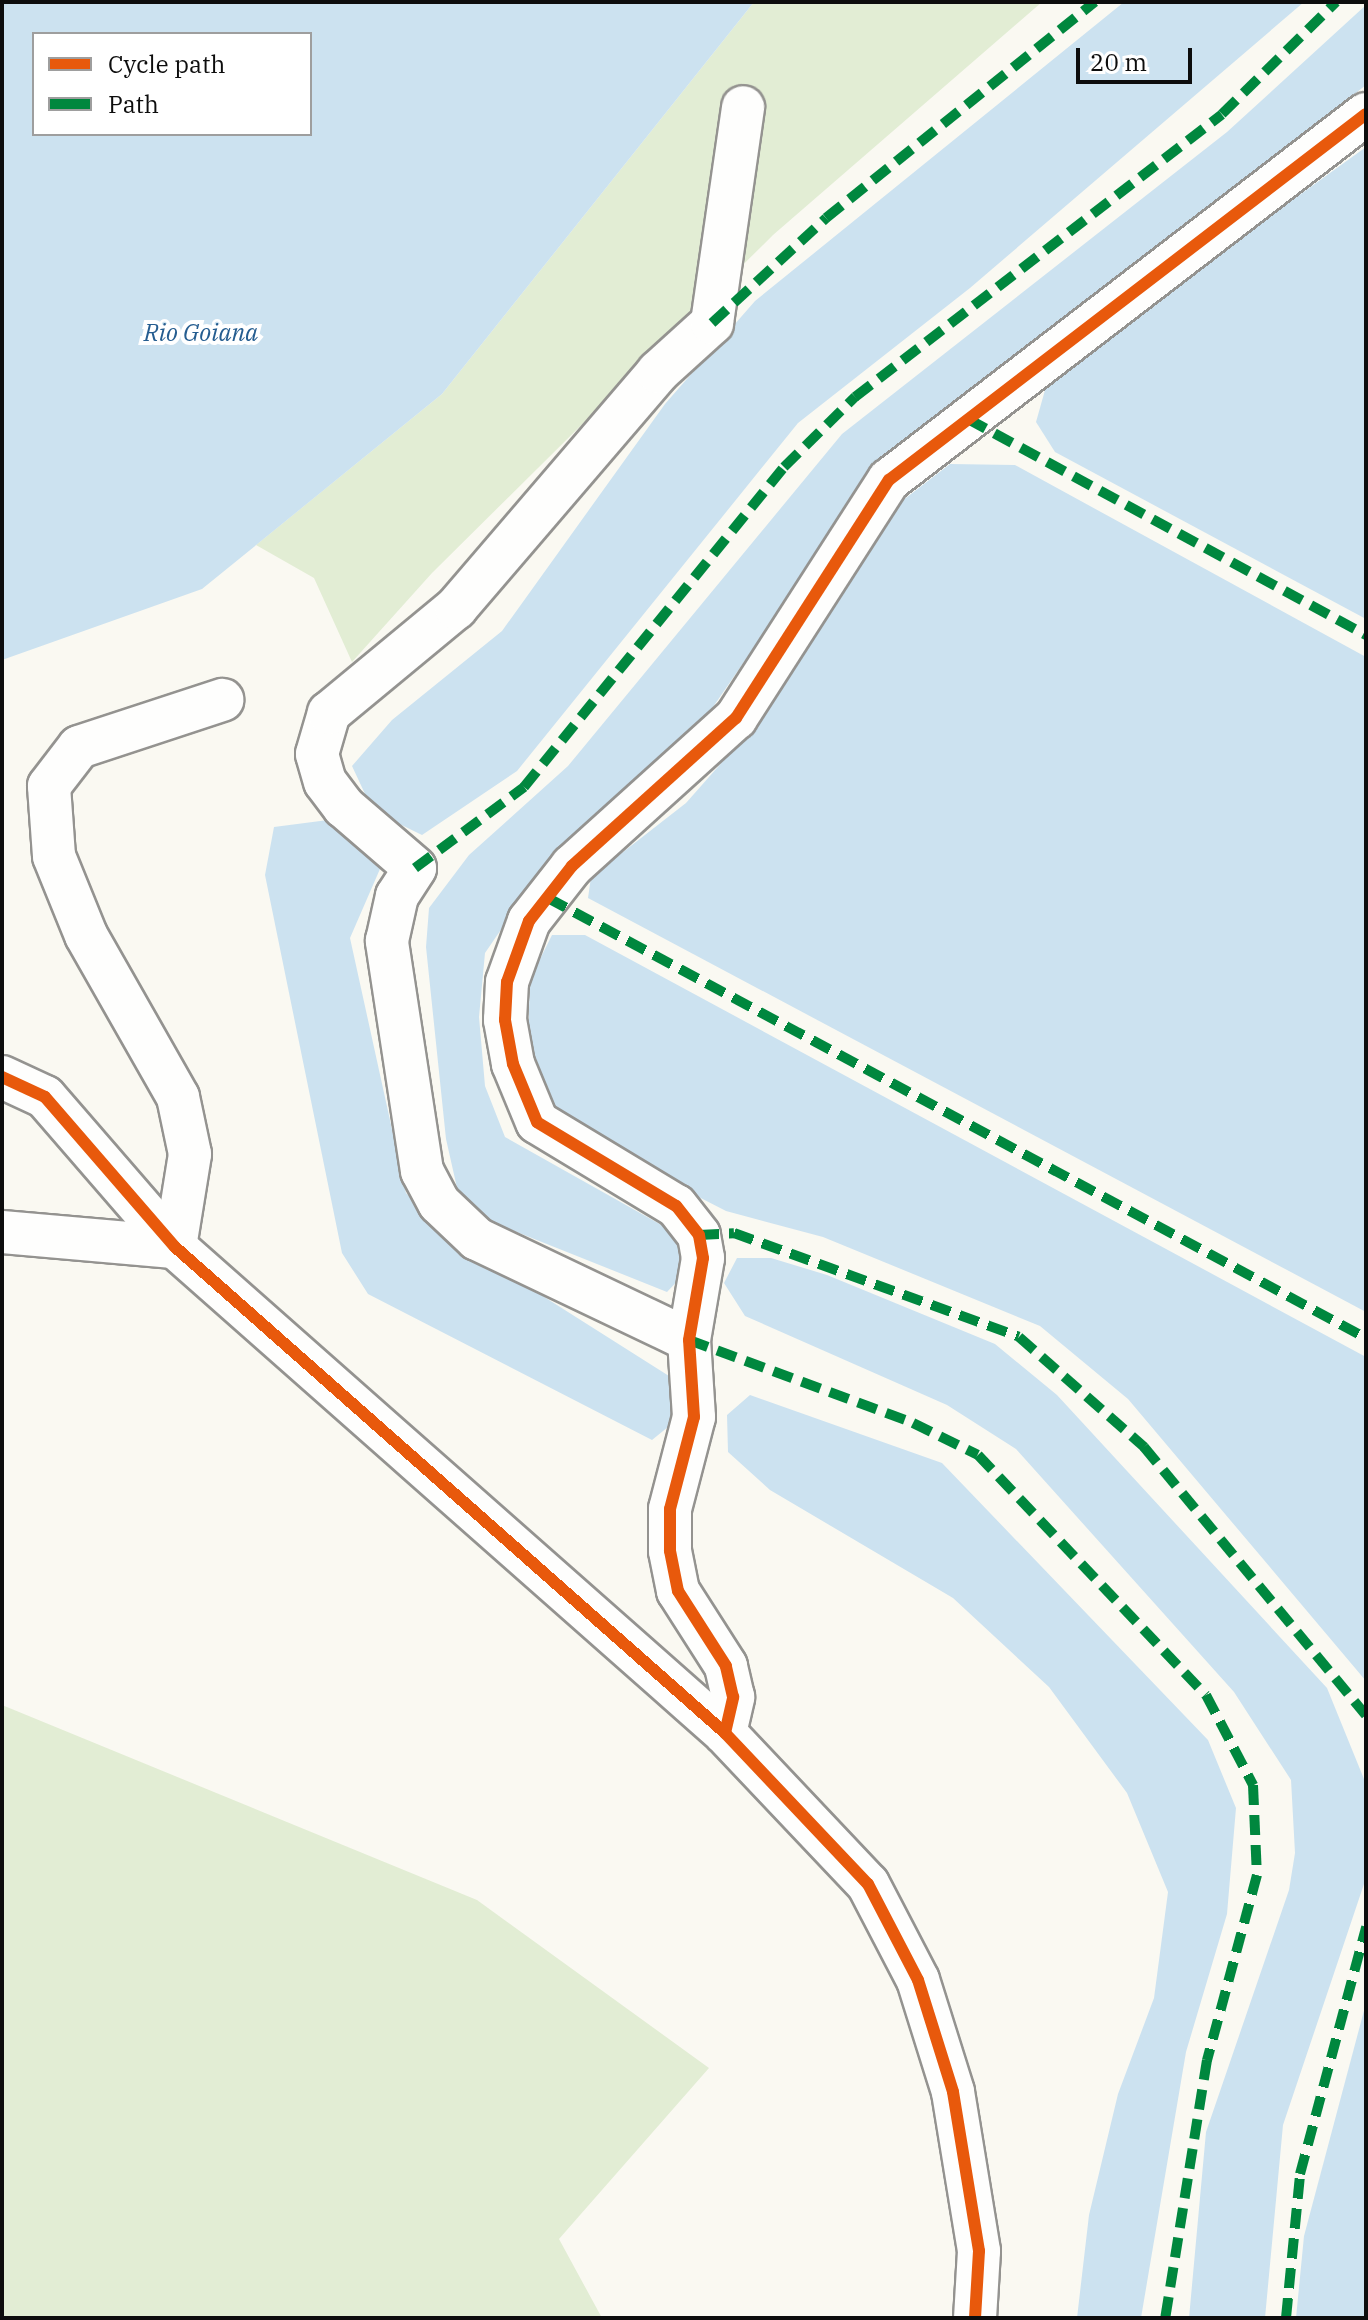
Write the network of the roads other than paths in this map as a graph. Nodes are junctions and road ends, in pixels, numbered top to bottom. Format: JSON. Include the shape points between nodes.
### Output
{"nodes":[{"id":1,"x":743,"y":107,"type":"dead end"},
{"id":2,"x":1366,"y":114,"type":"edge"},
{"id":3,"x":222,"y":700,"type":"dead end"},
{"id":4,"x":2,"y":1077,"type":"edge"},
{"id":5,"x":2,"y":1232,"type":"edge"},
{"id":6,"x":175,"y":1247,"type":"junction"},
{"id":7,"x":689,"y":1340,"type":"junction"},
{"id":8,"x":725,"y":1733,"type":"junction"},
{"id":9,"x":975,"y":2318,"type":"edge"}],
"edges":[{"from":1,"to":7,"type":"street","via":[[712,323],[658,372],[456,608],[329,713],[317,754],[325,782],[344,807],[415,868],[397,896],[387,941],[422,1171],[439,1203],[477,1239]]},
{"from":2,"to":7,"type":"street","via":[[889,480],[736,718],[572,866],[529,921],[507,982],[513,1064],[537,1122],[691,1218],[703,1258]]},
{"from":3,"to":6,"type":"street","via":[[79,747],[49,786],[54,856],[86,935],[178,1097],[190,1154]]},
{"from":4,"to":6,"type":"street","via":[[45,1097]]},
{"from":5,"to":6,"type":"street"},
{"from":6,"to":8,"type":"street"},
{"from":7,"to":8,"type":"street","via":[[694,1417],[670,1509],[670,1551],[678,1591],[726,1666],[733,1697]]},
{"from":8,"to":9,"type":"street","via":[[868,1884],[918,1980],[953,2092],[979,2251]]}]}
